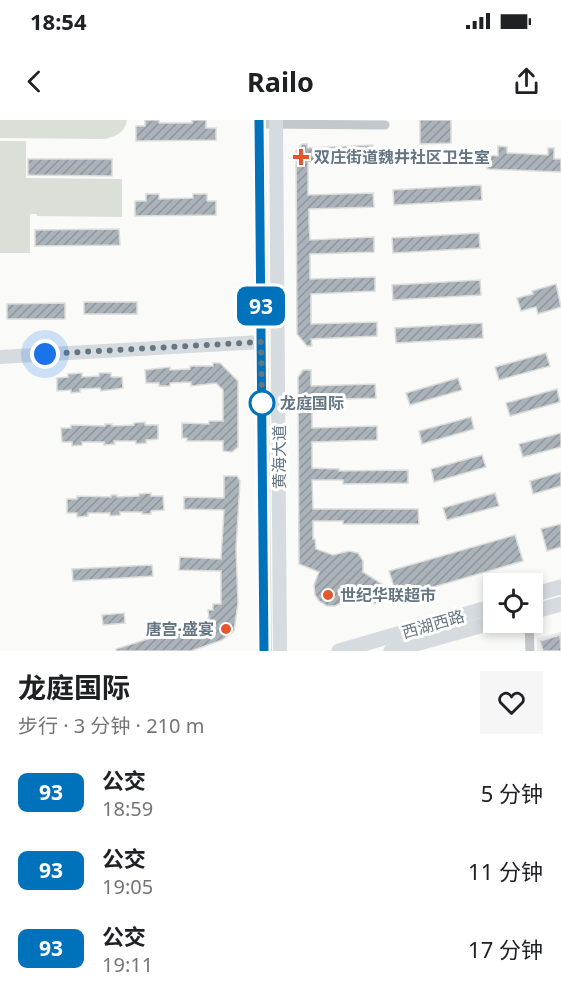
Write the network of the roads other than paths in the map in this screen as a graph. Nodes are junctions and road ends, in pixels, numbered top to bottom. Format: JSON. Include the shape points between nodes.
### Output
{"nodes":[{"id":1,"x":259,"y":122,"type":"edge"},
{"id":2,"x":276,"y":122,"type":"edge"},
{"id":3,"x":385,"y":125,"type":"dead end"},
{"id":4,"x":261,"y":342,"type":"junction"},
{"id":5,"x":0,"y":357,"type":"edge"},
{"id":6,"x":561,"y":586,"type":"edge"},
{"id":7,"x":543,"y":592,"type":"edge"},
{"id":8,"x":561,"y":604,"type":"edge"},
{"id":9,"x":483,"y":609,"type":"edge"},
{"id":10,"x":543,"y":609,"type":"edge"},
{"id":11,"x":483,"y":625,"type":"edge"},
{"id":12,"x":529,"y":633,"type":"edge"},
{"id":13,"x":264,"y":651,"type":"edge"},
{"id":14,"x":280,"y":651,"type":"edge"},
{"id":15,"x":339,"y":651,"type":"edge"},
{"id":16,"x":391,"y":651,"type":"edge"},
{"id":17,"x":530,"y":651,"type":"edge"}],
"edges":[{"from":1,"to":2,"type":"street"},
{"from":1,"to":4,"type":"street","name":"黄海大道"},
{"from":2,"to":3,"type":"street"},
{"from":2,"to":14,"type":"street","name":"黄海大道"},
{"from":4,"to":5,"type":"street"},
{"from":4,"to":13,"type":"street","name":"黄海大道"},
{"from":6,"to":7,"type":"main road"},
{"from":8,"to":10,"type":"main road"},
{"from":9,"to":15,"type":"main road","name":"西湖西路"},
{"from":11,"to":16,"type":"main road","name":"西湖西路"},
{"from":12,"to":17,"type":"street"}]}
